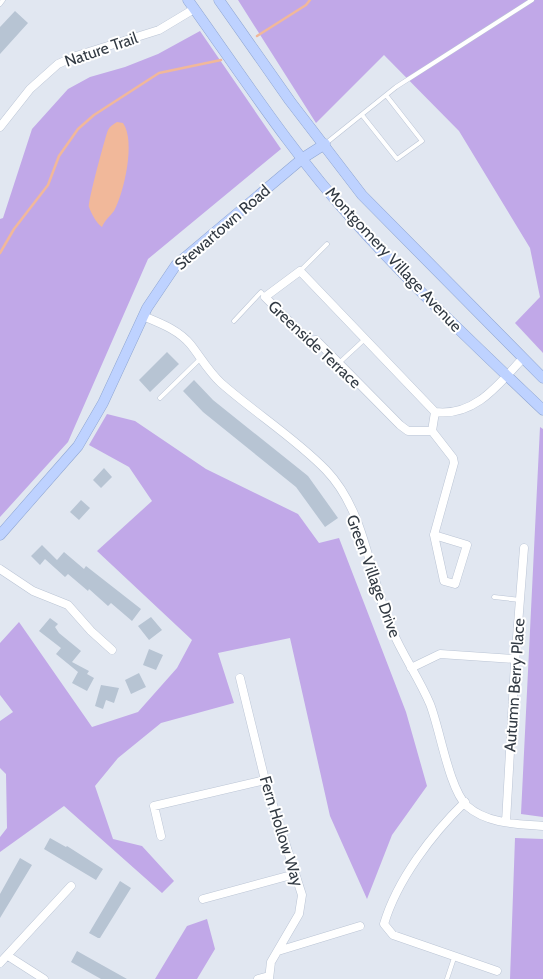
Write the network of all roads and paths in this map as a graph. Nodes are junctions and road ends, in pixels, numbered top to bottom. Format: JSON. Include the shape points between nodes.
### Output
{"nodes":[{"id":1,"x":3,"y":0,"type":"edge"},
{"id":2,"x":219,"y":0,"type":"edge"},
{"id":3,"x":532,"y":0,"type":"edge"},
{"id":4,"x":0,"y":4,"type":"edge"},
{"id":5,"x":191,"y":4,"type":"edge"},
{"id":6,"x":386,"y":95,"type":"junction"},
{"id":7,"x":362,"y":115,"type":"junction"},
{"id":8,"x":0,"y":128,"type":"edge"},
{"id":9,"x":325,"y":144,"type":"junction"},
{"id":10,"x":303,"y":158,"type":"junction"},
{"id":11,"x":326,"y":244,"type":"dead end"},
{"id":12,"x":300,"y":271,"type":"junction"},
{"id":13,"x":265,"y":297,"type":"junction"},
{"id":14,"x":143,"y":316,"type":"junction"},
{"id":15,"x":234,"y":321,"type":"dead end"},
{"id":16,"x":365,"y":339,"type":"junction"},
{"id":17,"x":523,"y":358,"type":"junction"},
{"id":18,"x":200,"y":359,"type":"junction"},
{"id":19,"x":339,"y":363,"type":"junction"},
{"id":20,"x":507,"y":375,"type":"junction"},
{"id":21,"x":543,"y":378,"type":"edge"},
{"id":22,"x":160,"y":398,"type":"dead end"},
{"id":23,"x":543,"y":410,"type":"edge"},
{"id":24,"x":436,"y":412,"type":"junction"},
{"id":25,"x":432,"y":431,"type":"junction"},
{"id":26,"x":0,"y":535,"type":"edge"},
{"id":27,"x":434,"y":535,"type":"junction"},
{"id":28,"x":524,"y":548,"type":"dead end"},
{"id":29,"x":0,"y":569,"type":"edge"},
{"id":30,"x":494,"y":597,"type":"dead end"},
{"id":31,"x":520,"y":600,"type":"junction"},
{"id":32,"x":112,"y":650,"type":"dead end"},
{"id":33,"x":515,"y":659,"type":"junction"},
{"id":34,"x":411,"y":668,"type":"junction"},
{"id":35,"x":240,"y":678,"type":"dead end"},
{"id":36,"x":265,"y":780,"type":"junction"},
{"id":37,"x":465,"y":802,"type":"junction"},
{"id":38,"x":506,"y":822,"type":"junction"},
{"id":39,"x":543,"y":826,"type":"edge"},
{"id":40,"x":161,"y":836,"type":"dead end"},
{"id":41,"x":295,"y":874,"type":"junction"},
{"id":42,"x":71,"y":886,"type":"dead end"},
{"id":43,"x":203,"y":899,"type":"dead end"},
{"id":44,"x":360,"y":926,"type":"dead end"},
{"id":45,"x":278,"y":951,"type":"junction"},
{"id":46,"x":8,"y":956,"type":"junction"},
{"id":47,"x":455,"y":956,"type":"junction"},
{"id":48,"x":0,"y":963,"type":"edge"},
{"id":49,"x":497,"y":970,"type":"dead end"},
{"id":50,"x":269,"y":978,"type":"edge"},
{"id":51,"x":44,"y":979,"type":"edge"},
{"id":52,"x":258,"y":979,"type":"edge"},
{"id":53,"x":447,"y":979,"type":"edge"}],
"edges":[{"from":1,"to":4,"type":"lane"},
{"from":2,"to":9,"type":"main road","name":"Montgomery Village Avenue","via":[[290,101]]},
{"from":3,"to":6,"type":"lane","name":"Stewartown Road"},
{"from":5,"to":8,"type":"street","name":"Nature Trail","via":[[159,30],[58,64],[30,89]]},
{"from":5,"to":10,"type":"main road","name":"Montgomery Village Avenue"},
{"from":6,"to":7,"type":"lane","name":"Stewartown Road"},
{"from":6,"to":7,"type":"lane","via":[[422,141],[397,159]]},
{"from":7,"to":9,"type":"lane","name":"Stewartown Road"},
{"from":9,"to":10,"type":"main road","name":"Stewartown Road"},
{"from":9,"to":17,"type":"main road","name":"Montgomery Village Avenue","via":[[362,195]]},
{"from":10,"to":14,"type":"main road","name":"Stewartown Road","via":[[176,265]]},
{"from":10,"to":20,"type":"main road","name":"Montgomery Village Avenue","via":[[352,219]]},
{"from":11,"to":12,"type":"lane"},
{"from":12,"to":13,"type":"street","name":"Greenside Terrace"},
{"from":12,"to":16,"type":"street"},
{"from":13,"to":15,"type":"lane","via":[[261,292]]},
{"from":13,"to":19,"type":"street","name":"Greenside Terrace","via":[[309,341],[316,340]]},
{"from":14,"to":18,"type":"street","name":"Green Village Drive","via":[[173,329],[190,344]]},
{"from":14,"to":26,"type":"main road","name":"Stewartown Road","via":[[103,403],[78,446]]},
{"from":16,"to":19,"type":"lane"},
{"from":16,"to":24,"type":"street"},
{"from":17,"to":20,"type":"street"},
{"from":17,"to":21,"type":"main road","name":"Montgomery Village Avenue"},
{"from":18,"to":22,"type":"lane"},
{"from":18,"to":34,"type":"street","name":"Green Village Drive","via":[[220,382],[327,471],[358,523],[391,629]]},
{"from":19,"to":25,"type":"street","name":"Greenside Terrace","via":[[408,431]]},
{"from":20,"to":23,"type":"main road","name":"Montgomery Village Avenue"},
{"from":20,"to":24,"type":"street","via":[[465,410]]},
{"from":24,"to":25,"type":"street"},
{"from":25,"to":27,"type":"street","via":[[454,462]]},
{"from":27,"to":27,"type":"street","via":[[466,545],[455,584],[444,580]]},
{"from":28,"to":31,"type":"street","name":"Autumn Berry Place"},
{"from":29,"to":32,"type":"street","via":[[33,592],[68,604]]},
{"from":30,"to":31,"type":"lane"},
{"from":31,"to":33,"type":"street","name":"Autumn Berry Place"},
{"from":33,"to":34,"type":"street","via":[[440,654]]},
{"from":33,"to":38,"type":"street","name":"Autumn Berry Place"},
{"from":34,"to":37,"type":"street","name":"Green Village Drive","via":[[433,712],[454,782]]},
{"from":35,"to":36,"type":"street","name":"Fern Hollow Way"},
{"from":36,"to":40,"type":"street","via":[[154,806]]},
{"from":36,"to":41,"type":"street","name":"Fern Hollow Way"},
{"from":37,"to":38,"type":"street","name":"Green Village Drive","via":[[486,817]]},
{"from":37,"to":47,"type":"street","via":[[426,843],[384,924],[393,935]]},
{"from":38,"to":39,"type":"street","name":"Green Village Drive"},
{"from":41,"to":43,"type":"street"},
{"from":41,"to":45,"type":"street","name":"Fern Hollow Way","via":[[302,905]]},
{"from":42,"to":46,"type":"street"},
{"from":44,"to":45,"type":"street"},
{"from":45,"to":50,"type":"street","name":"Fern Hollow Way"},
{"from":46,"to":48,"type":"street"},
{"from":46,"to":51,"type":"street"},
{"from":47,"to":49,"type":"street"},
{"from":47,"to":53,"type":"lane"},
{"from":50,"to":52,"type":"street"}]}
